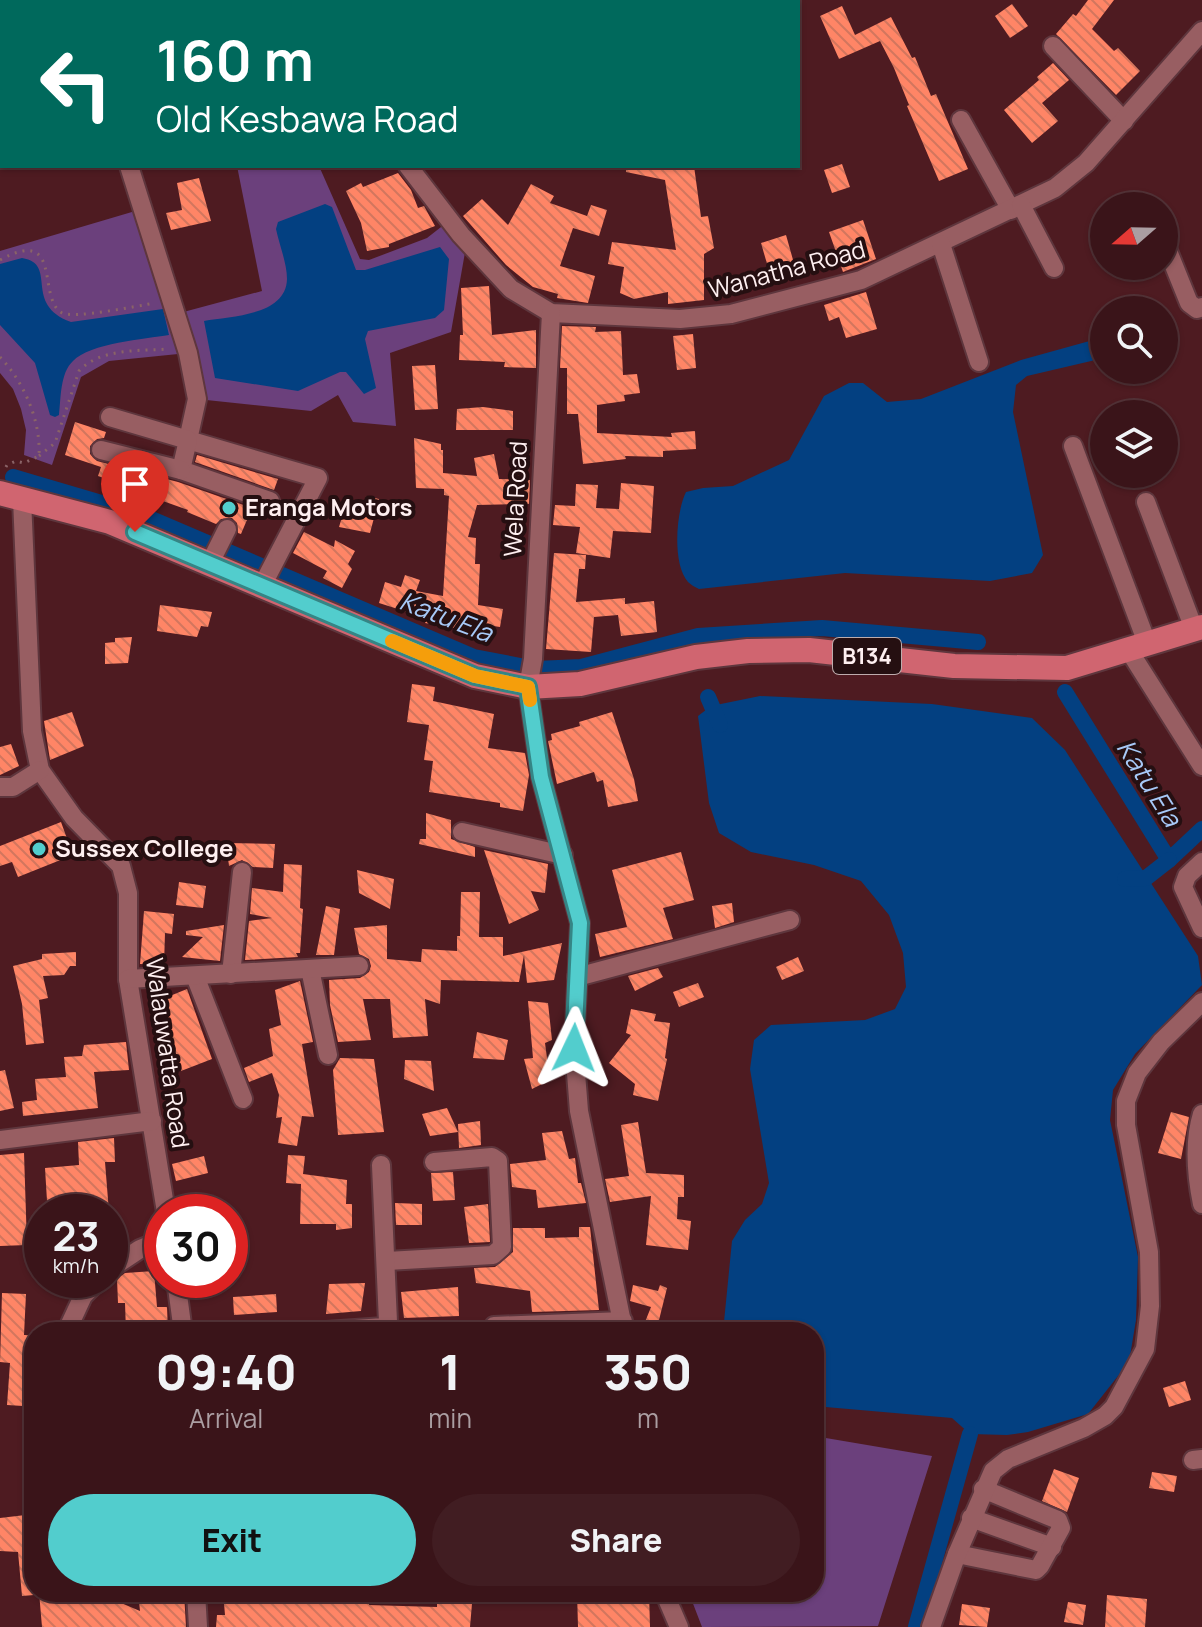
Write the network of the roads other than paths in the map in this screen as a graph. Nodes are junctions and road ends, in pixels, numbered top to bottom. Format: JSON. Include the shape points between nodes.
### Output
{"nodes":[{"id":1,"x":1202,"y":31,"type":"edge"},
{"id":2,"x":1053,"y":46,"type":"dead end"},
{"id":3,"x":961,"y":120,"type":"dead end"},
{"id":4,"x":1124,"y":121,"type":"junction"},
{"id":5,"x":130,"y":168,"type":"edge"},
{"id":6,"x":410,"y":168,"type":"edge"},
{"id":7,"x":1016,"y":207,"type":"junction"},
{"id":8,"x":941,"y":244,"type":"junction"},
{"id":9,"x":1054,"y":268,"type":"dead end"},
{"id":10,"x":1178,"y":276,"type":"edge"},
{"id":11,"x":1202,"y":307,"type":"edge"},
{"id":12,"x":551,"y":313,"type":"junction"},
{"id":13,"x":979,"y":362,"type":"dead end"},
{"id":14,"x":110,"y":417,"type":"dead end"},
{"id":15,"x":188,"y":440,"type":"junction"},
{"id":16,"x":1073,"y":446,"type":"dead end"},
{"id":17,"x":101,"y":450,"type":"dead end"},
{"id":18,"x":181,"y":470,"type":"junction"},
{"id":19,"x":11,"y":496,"type":"edge"},
{"id":20,"x":270,"y":501,"type":"dead end"},
{"id":21,"x":1146,"y":502,"type":"dead end"},
{"id":22,"x":227,"y":529,"type":"dead end"},
{"id":23,"x":210,"y":563,"type":"junction"},
{"id":24,"x":262,"y":586,"type":"junction"},
{"id":25,"x":1198,"y":628,"type":"edge"},
{"id":26,"x":1137,"y":646,"type":"junction"},
{"id":27,"x":530,"y":675,"type":"junction"},
{"id":28,"x":1202,"y":766,"type":"edge"},
{"id":29,"x":40,"y":770,"type":"junction"},
{"id":30,"x":0,"y":787,"type":"edge"},
{"id":31,"x":462,"y":832,"type":"dead end"},
{"id":32,"x":563,"y":855,"type":"junction"},
{"id":33,"x":1202,"y":862,"type":"edge"},
{"id":34,"x":242,"y":872,"type":"dead end"},
{"id":35,"x":790,"y":920,"type":"dead end"},
{"id":36,"x":1202,"y":928,"type":"edge"},
{"id":37,"x":359,"y":966,"type":"dead end"},
{"id":38,"x":310,"y":969,"type":"junction"},
{"id":39,"x":231,"y":974,"type":"junction"},
{"id":40,"x":195,"y":976,"type":"junction"},
{"id":41,"x":577,"y":977,"type":"junction"},
{"id":42,"x":128,"y":979,"type":"junction"},
{"id":43,"x":1202,"y":1002,"type":"edge"},
{"id":44,"x":328,"y":1055,"type":"dead end"},
{"id":45,"x":243,"y":1099,"type":"dead end"},
{"id":46,"x":1202,"y":1114,"type":"edge"},
{"id":47,"x":152,"y":1121,"type":"junction"},
{"id":48,"x":0,"y":1140,"type":"edge"},
{"id":49,"x":434,"y":1162,"type":"dead end"},
{"id":50,"x":381,"y":1165,"type":"dead end"},
{"id":51,"x":163,"y":1194,"type":"edge"},
{"id":52,"x":1202,"y":1204,"type":"edge"},
{"id":53,"x":387,"y":1261,"type":"junction"},
{"id":54,"x":82,"y":1298,"type":"edge"},
{"id":55,"x":178,"y":1298,"type":"edge"},
{"id":56,"x":71,"y":1322,"type":"edge"},
{"id":57,"x":182,"y":1322,"type":"edge"},
{"id":58,"x":388,"y":1322,"type":"edge"},
{"id":59,"x":622,"y":1322,"type":"edge"},
{"id":60,"x":983,"y":1489,"type":"junction"},
{"id":61,"x":971,"y":1518,"type":"junction"},
{"id":62,"x":1052,"y":1547,"type":"junction"},
{"id":63,"x":957,"y":1554,"type":"junction"},
{"id":64,"x":197,"y":1602,"type":"edge"},
{"id":65,"x":668,"y":1602,"type":"edge"},
{"id":66,"x":198,"y":1627,"type":"edge"},
{"id":67,"x":679,"y":1627,"type":"edge"},
{"id":68,"x":931,"y":1627,"type":"edge"}],
"edges":[{"from":1,"to":4,"type":"street","name":"Wanatha Road"},
{"from":2,"to":4,"type":"street"},
{"from":3,"to":7,"type":"street"},
{"from":4,"to":7,"type":"street","name":"Wanatha Road","via":[[1055,188]]},
{"from":5,"to":15,"type":"street","via":[[187,348],[197,399]]},
{"from":6,"to":12,"type":"street","name":"Wanatha Road","via":[[511,289]]},
{"from":7,"to":8,"type":"street","name":"Wanatha Road"},
{"from":7,"to":9,"type":"street"},
{"from":8,"to":12,"type":"street","name":"Wanatha Road","via":[[861,280],[731,314],[680,319]]},
{"from":8,"to":13,"type":"street"},
{"from":10,"to":11,"type":"street","via":[[1189,303]]},
{"from":12,"to":27,"type":"street","name":"Wela Road"},
{"from":14,"to":15,"type":"street"},
{"from":15,"to":18,"type":"street"},
{"from":15,"to":24,"type":"street","via":[[318,478]]},
{"from":16,"to":26,"type":"street"},
{"from":17,"to":18,"type":"street"},
{"from":18,"to":20,"type":"street"},
{"from":19,"to":23,"type":"main road","number":"B134","via":[[110,522]]},
{"from":19,"to":29,"type":"street","name":"Walauwatta Road"},
{"from":21,"to":25,"type":"street"},
{"from":22,"to":23,"type":"street"},
{"from":23,"to":24,"type":"main road","number":"B134"},
{"from":24,"to":27,"type":"main road","number":"B134","via":[[475,676]]},
{"from":25,"to":26,"type":"main road","number":"B134"},
{"from":26,"to":27,"type":"main road","number":"B134","via":[[1067,668],[954,666],[809,650],[696,657],[580,684]]},
{"from":26,"to":28,"type":"street"},
{"from":27,"to":32,"type":"street","name":"Wela Road","via":[[541,777]]},
{"from":29,"to":30,"type":"street","via":[[13,787]]},
{"from":29,"to":42,"type":"street","name":"Walauwatta Road","via":[[74,818],[121,866],[128,893]]},
{"from":31,"to":32,"type":"street"},
{"from":32,"to":41,"type":"street","name":"Wela Road","via":[[580,923]]},
{"from":33,"to":36,"type":"street","via":[[1183,887]]},
{"from":34,"to":39,"type":"street"},
{"from":35,"to":41,"type":"street"},
{"from":37,"to":38,"type":"street"},
{"from":38,"to":39,"type":"street"},
{"from":38,"to":44,"type":"street"},
{"from":39,"to":40,"type":"street"},
{"from":40,"to":42,"type":"street"},
{"from":40,"to":45,"type":"street"},
{"from":41,"to":59,"type":"street","name":"Wela Road","via":[[574,1048],[579,1111]]},
{"from":42,"to":47,"type":"street","name":"Walauwatta Road"},
{"from":43,"to":60,"type":"street","via":[[1137,1073],[1126,1101],[1149,1252],[1145,1349],[1105,1416],[1008,1459]]},
{"from":46,"to":52,"type":"street","via":[[1196,1132]]},
{"from":47,"to":48,"type":"street"},
{"from":47,"to":51,"type":"street","name":"Walauwatta Road"},
{"from":49,"to":53,"type":"street","via":[[492,1157],[498,1161],[502,1247],[493,1255]]},
{"from":50,"to":53,"type":"street"},
{"from":53,"to":58,"type":"street"},
{"from":54,"to":56,"type":"street"},
{"from":55,"to":57,"type":"street"},
{"from":60,"to":61,"type":"street"},
{"from":60,"to":62,"type":"street","via":[[1058,1520],[1061,1528]]},
{"from":61,"to":62,"type":"street"},
{"from":61,"to":63,"type":"street"},
{"from":62,"to":63,"type":"street","via":[[1032,1570]]},
{"from":63,"to":68,"type":"street"},
{"from":64,"to":66,"type":"street"},
{"from":65,"to":67,"type":"street"}]}
